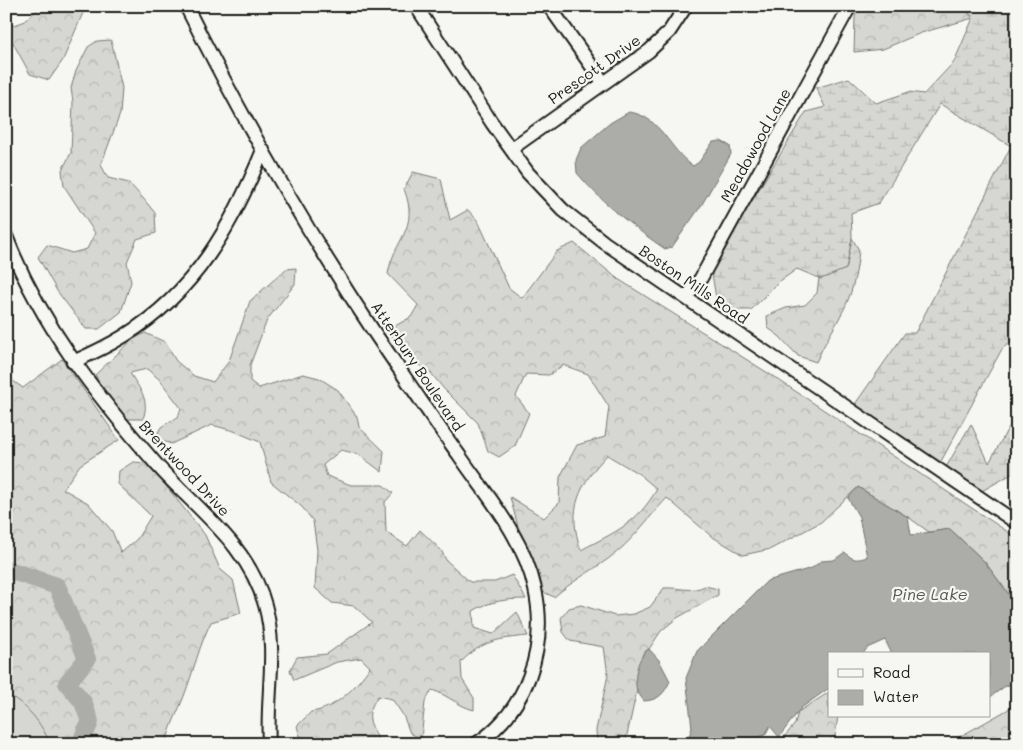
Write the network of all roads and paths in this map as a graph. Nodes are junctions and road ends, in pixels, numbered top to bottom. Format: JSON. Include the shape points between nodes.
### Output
{"nodes":[{"id":1,"x":186,"y":6,"type":"edge"},
{"id":2,"x":416,"y":6,"type":"edge"},
{"id":3,"x":549,"y":6,"type":"edge"},
{"id":4,"x":686,"y":6,"type":"edge"},
{"id":5,"x":850,"y":6,"type":"edge"},
{"id":6,"x":603,"y":82,"type":"junction"},
{"id":7,"x":511,"y":149,"type":"junction"},
{"id":8,"x":263,"y":150,"type":"junction"},
{"id":9,"x":6,"y":236,"type":"edge"},
{"id":10,"x":686,"y":298,"type":"junction"},
{"id":11,"x":74,"y":362,"type":"junction"},
{"id":12,"x":1017,"y":524,"type":"edge"},
{"id":13,"x":6,"y":727,"type":"edge"},
{"id":14,"x":12,"y":744,"type":"edge"},
{"id":15,"x":269,"y":744,"type":"edge"},
{"id":16,"x":476,"y":744,"type":"edge"}],
"edges":[{"from":1,"to":8,"type":"street","name":"Atterbury Boulevard"},
{"from":2,"to":7,"type":"street","name":"Boston Mills Road"},
{"from":3,"to":6,"type":"street"},
{"from":4,"to":6,"type":"street","name":"Prescott Drive","via":[[659,42]]},
{"from":5,"to":10,"type":"street","name":"Meadowood Lane","via":[[701,278]]},
{"from":6,"to":7,"type":"street","name":"Prescott Drive"},
{"from":7,"to":10,"type":"street","name":"Boston Mills Road","via":[[533,178],[572,218]]},
{"from":8,"to":11,"type":"street","via":[[228,226],[191,280],[146,322]]},
{"from":8,"to":16,"type":"street","name":"Atterbury Boulevard","via":[[345,287],[424,407],[493,502],[528,564],[538,606],[537,652],[530,675],[511,711]]},
{"from":9,"to":11,"type":"street","name":"Brentwood Drive","via":[[33,296]]},
{"from":10,"to":12,"type":"street","name":"Boston Mills Road"},
{"from":11,"to":15,"type":"street","name":"Brentwood Drive","via":[[149,456],[225,534],[255,579],[267,611],[273,650]]},
{"from":13,"to":14,"type":"path"}]}
